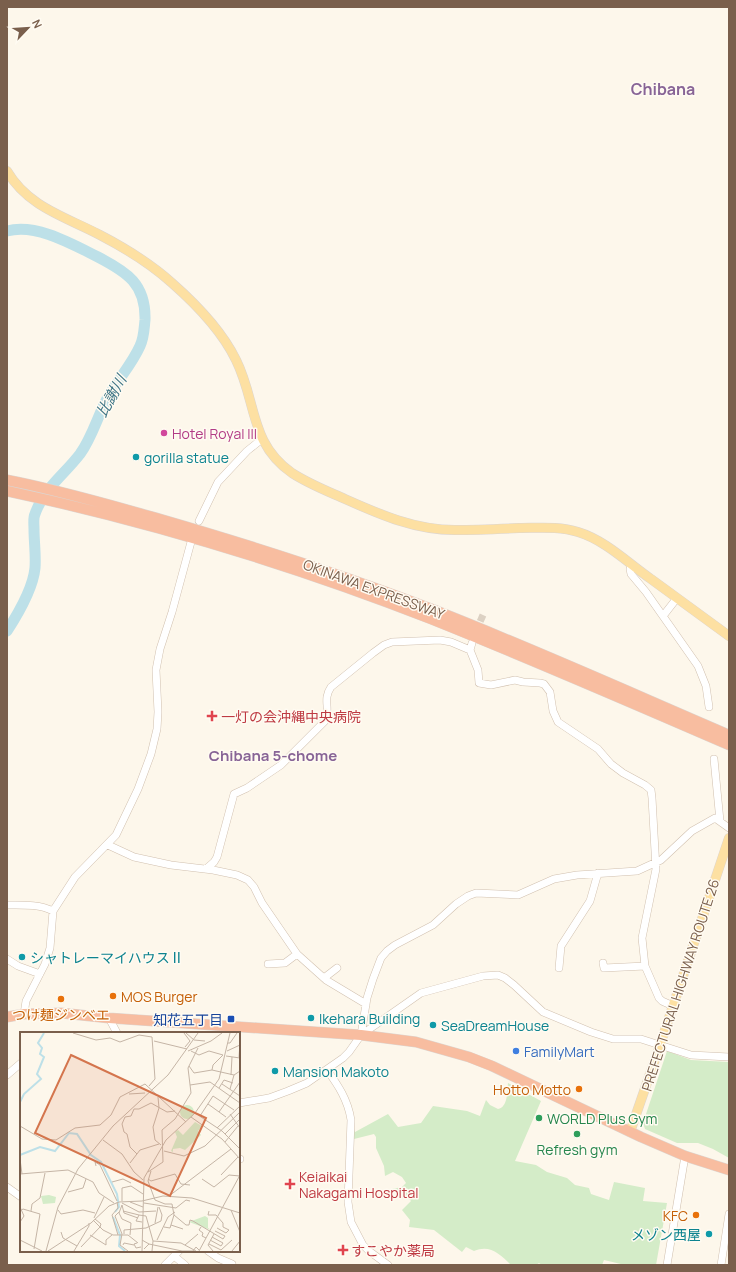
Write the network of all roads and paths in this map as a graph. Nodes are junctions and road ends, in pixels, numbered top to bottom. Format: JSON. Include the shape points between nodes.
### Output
{"nodes":[{"id":1,"x":7,"y":171,"type":"edge"},
{"id":2,"x":262,"y":439,"type":"junction"},
{"id":3,"x":9,"y":480,"type":"edge"},
{"id":4,"x":7,"y":491,"type":"edge"},
{"id":5,"x":199,"y":521,"type":"dead end"},
{"id":6,"x":191,"y":542,"type":"dead end"},
{"id":7,"x":632,"y":565,"type":"junction"},
{"id":8,"x":677,"y":598,"type":"junction"},
{"id":9,"x":663,"y":616,"type":"junction"},
{"id":10,"x":729,"y":636,"type":"edge"},
{"id":11,"x":472,"y":642,"type":"dead end"},
{"id":12,"x":470,"y":650,"type":"junction"},
{"id":13,"x":709,"y":706,"type":"dead end"},
{"id":14,"x":729,"y":735,"type":"edge"},
{"id":15,"x":729,"y":745,"type":"edge"},
{"id":16,"x":714,"y":759,"type":"dead end"},
{"id":17,"x":720,"y":822,"type":"junction"},
{"id":18,"x":729,"y":828,"type":"edge"},
{"id":19,"x":729,"y":838,"type":"edge"},
{"id":20,"x":108,"y":845,"type":"junction"},
{"id":21,"x":656,"y":862,"type":"junction"},
{"id":22,"x":206,"y":869,"type":"junction"},
{"id":23,"x":598,"y":873,"type":"junction"},
{"id":24,"x":7,"y":905,"type":"edge"},
{"id":25,"x":53,"y":911,"type":"junction"},
{"id":26,"x":298,"y":954,"type":"junction"},
{"id":27,"x":7,"y":959,"type":"edge"},
{"id":28,"x":603,"y":963,"type":"dead end"},
{"id":29,"x":268,"y":964,"type":"dead end"},
{"id":30,"x":645,"y":966,"type":"junction"},
{"id":31,"x":337,"y":968,"type":"dead end"},
{"id":32,"x":559,"y":968,"type":"dead end"},
{"id":33,"x":40,"y":974,"type":"junction"},
{"id":34,"x":324,"y":978,"type":"junction"},
{"id":35,"x":366,"y":1004,"type":"junction"},
{"id":36,"x":673,"y":1006,"type":"junction"},
{"id":37,"x":24,"y":1014,"type":"junction"},
{"id":38,"x":7,"y":1017,"type":"edge"},
{"id":39,"x":109,"y":1018,"type":"junction"},
{"id":40,"x":116,"y":1032,"type":"edge"},
{"id":41,"x":361,"y":1035,"type":"junction"},
{"id":42,"x":660,"y":1045,"type":"junction"},
{"id":43,"x":729,"y":1057,"type":"edge"},
{"id":44,"x":20,"y":1064,"type":"edge"},
{"id":45,"x":327,"y":1070,"type":"junction"},
{"id":46,"x":7,"y":1075,"type":"edge"},
{"id":47,"x":240,"y":1103,"type":"edge"},
{"id":48,"x":630,"y":1132,"type":"junction"},
{"id":49,"x":685,"y":1156,"type":"junction"},
{"id":50,"x":729,"y":1170,"type":"edge"},
{"id":51,"x":7,"y":1187,"type":"edge"},
{"id":52,"x":20,"y":1196,"type":"edge"},
{"id":53,"x":729,"y":1217,"type":"edge"},
{"id":54,"x":209,"y":1252,"type":"edge"},
{"id":55,"x":177,"y":1253,"type":"edge"},
{"id":56,"x":232,"y":1264,"type":"dead end"},
{"id":57,"x":165,"y":1265,"type":"edge"},
{"id":58,"x":185,"y":1265,"type":"edge"},
{"id":59,"x":388,"y":1265,"type":"edge"},
{"id":60,"x":666,"y":1265,"type":"edge"},
{"id":61,"x":721,"y":1265,"type":"edge"}],
"edges":[{"from":1,"to":2,"type":"main road","via":[[18,187],[34,202],[100,234],[136,256],[170,281],[200,311],[236,359]]},
{"from":2,"to":5,"type":"street","via":[[218,482]]},
{"from":2,"to":7,"type":"main road","via":[[281,463],[301,478],[383,516],[415,526],[440,530],[571,530],[587,535]]},
{"from":3,"to":14,"type":"highway","name":"OKINAWA EXPRESSWAY","via":[[80,496],[247,544],[337,574],[463,622]]},
{"from":4,"to":15,"type":"highway","name":"OKINAWA EXPRESSWAY","via":[[81,507],[244,553],[333,583],[452,628]]},
{"from":6,"to":20,"type":"street","via":[[156,670],[158,712],[152,748],[124,821]]},
{"from":7,"to":8,"type":"main road"},
{"from":7,"to":9,"type":"street","via":[[631,574]]},
{"from":8,"to":9,"type":"street"},
{"from":8,"to":10,"type":"main road"},
{"from":9,"to":13,"type":"street","via":[[698,666],[706,686]]},
{"from":11,"to":12,"type":"street"},
{"from":12,"to":21,"type":"street","via":[[478,670],[479,683],[491,685],[515,680],[544,684],[550,692],[558,722],[598,749],[622,773],[651,790]]},
{"from":12,"to":22,"type":"street","via":[[440,640],[392,642],[373,653],[331,687],[326,694],[325,721],[281,765],[234,794],[217,857]]},
{"from":16,"to":17,"type":"street"},
{"from":17,"to":18,"type":"street"},
{"from":17,"to":21,"type":"street","via":[[715,818],[692,831]]},
{"from":19,"to":36,"type":"main road","name":"PREFECTURAL HIGHWAY ROUTE 26"},
{"from":20,"to":22,"type":"street","via":[[134,857]]},
{"from":20,"to":25,"type":"street","via":[[84,866]]},
{"from":21,"to":23,"type":"street","via":[[637,871]]},
{"from":21,"to":30,"type":"street","via":[[642,938]]},
{"from":22,"to":26,"type":"street","via":[[237,875],[248,880]]},
{"from":23,"to":32,"type":"street","via":[[590,901],[561,946]]},
{"from":23,"to":35,"type":"street","via":[[554,879],[518,894],[476,893],[468,896],[433,925],[387,951],[381,958]]},
{"from":24,"to":25,"type":"street","via":[[26,905]]},
{"from":25,"to":33,"type":"street","via":[[50,948]]},
{"from":26,"to":29,"type":"street","via":[[285,963]]},
{"from":26,"to":34,"type":"street"},
{"from":27,"to":33,"type":"street"},
{"from":28,"to":30,"type":"street","via":[[604,968]]},
{"from":30,"to":36,"type":"street","via":[[659,998]]},
{"from":31,"to":34,"type":"street"},
{"from":33,"to":37,"type":"street","via":[[26,1000]]},
{"from":34,"to":35,"type":"street"},
{"from":35,"to":41,"type":"street"},
{"from":36,"to":42,"type":"main road","name":"PREFECTURAL HIGHWAY ROUTE 26"},
{"from":37,"to":38,"type":"highway"},
{"from":37,"to":39,"type":"highway","via":[[61,1013]]},
{"from":39,"to":40,"type":"street"},
{"from":39,"to":41,"type":"highway"},
{"from":41,"to":42,"type":"street","via":[[421,993],[483,976],[498,975],[514,985],[543,1012],[614,1039],[641,1039]]},
{"from":41,"to":45,"type":"street","via":[[349,1052]]},
{"from":41,"to":48,"type":"highway","via":[[416,1042],[481,1061]]},
{"from":42,"to":43,"type":"street","via":[[691,1055]]},
{"from":42,"to":48,"type":"main road","name":"PREFECTURAL HIGHWAY ROUTE 26"},
{"from":44,"to":46,"type":"street"},
{"from":45,"to":47,"type":"street","via":[[307,1083],[269,1098]]},
{"from":45,"to":59,"type":"street","via":[[342,1092],[350,1112],[348,1202],[351,1222],[369,1251]]},
{"from":48,"to":49,"type":"highway"},
{"from":49,"to":50,"type":"highway"},
{"from":49,"to":60,"type":"street"},
{"from":51,"to":52,"type":"street"},
{"from":53,"to":61,"type":"street"},
{"from":54,"to":56,"type":"street"},
{"from":55,"to":57,"type":"street"},
{"from":55,"to":58,"type":"street"}]}
